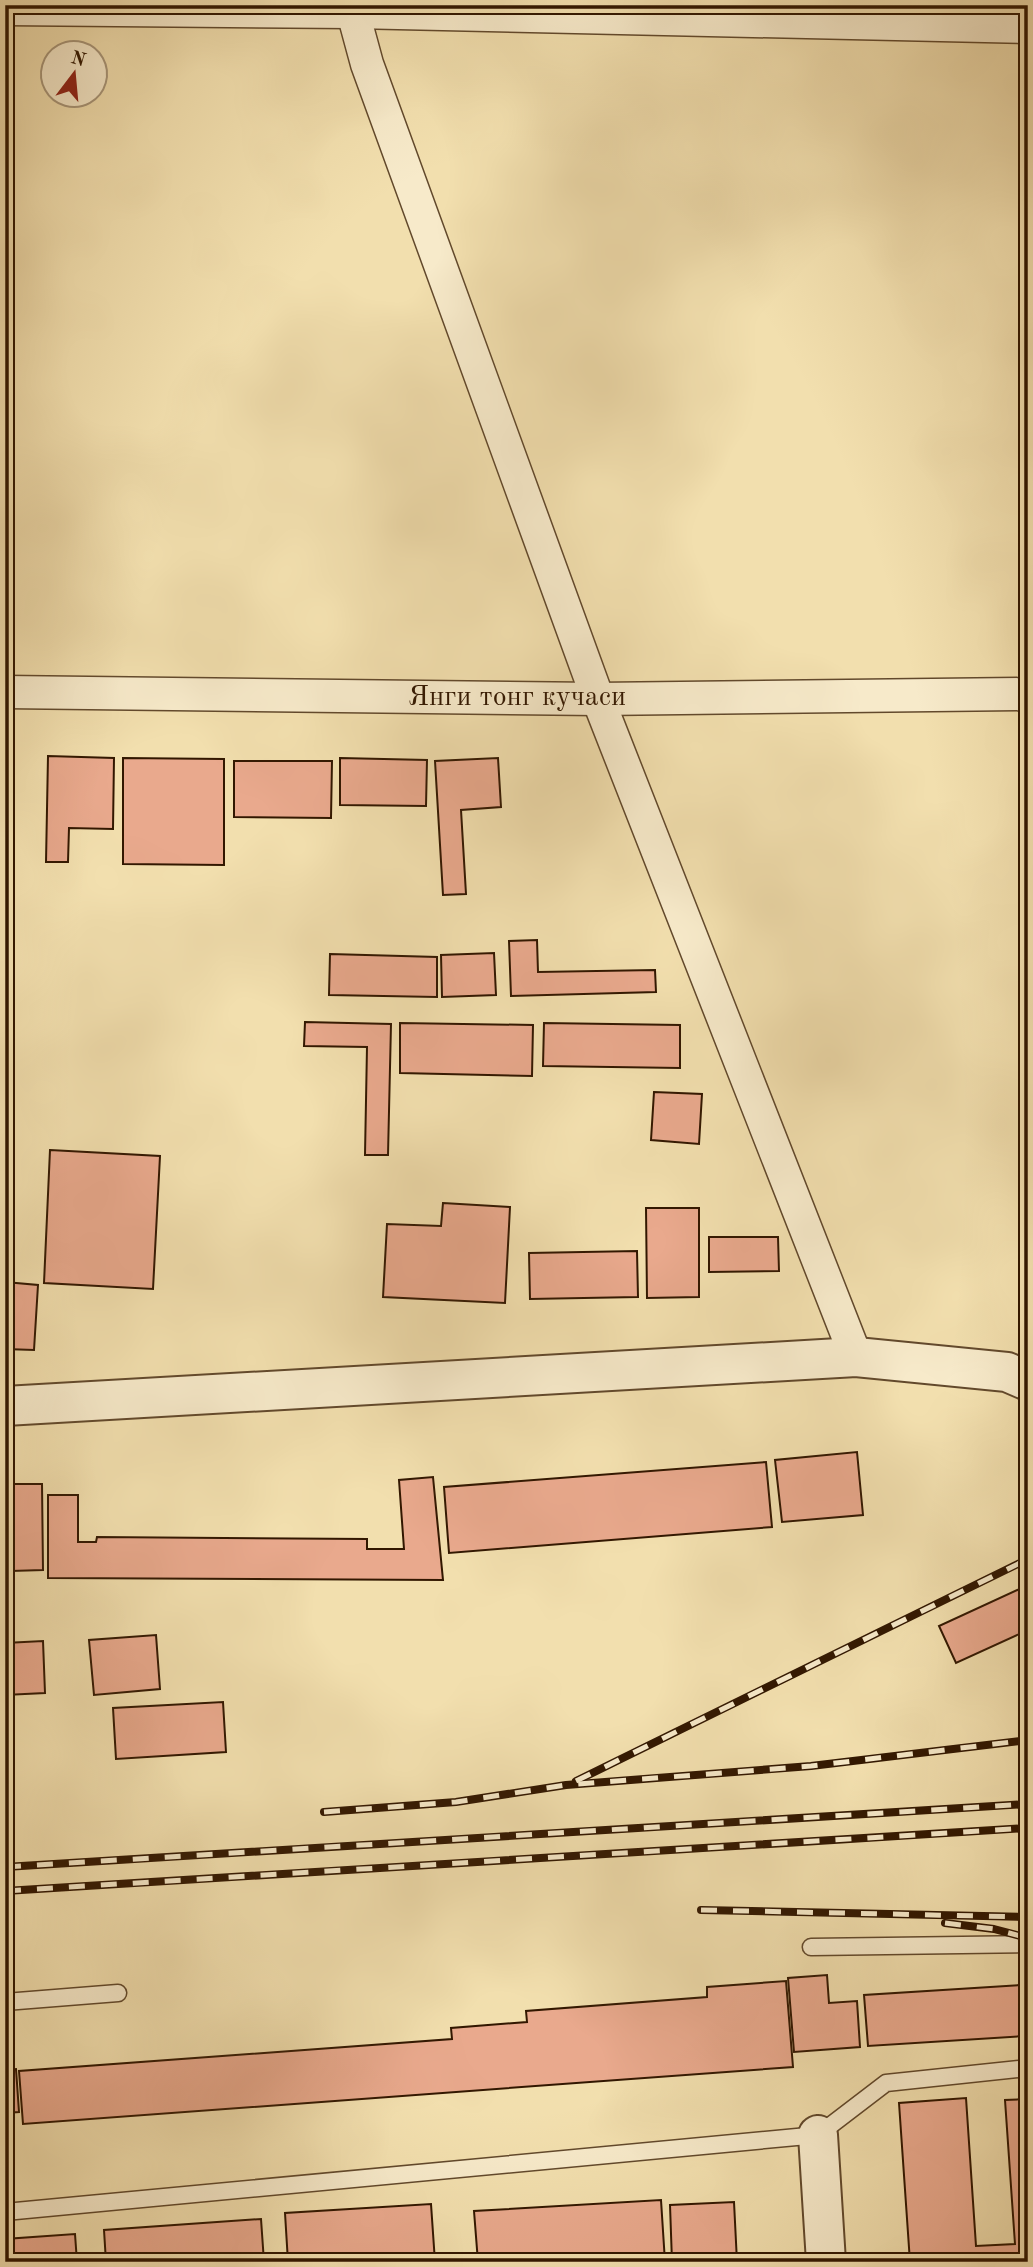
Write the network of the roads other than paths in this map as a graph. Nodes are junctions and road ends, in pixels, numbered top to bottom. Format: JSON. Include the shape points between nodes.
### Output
{"nodes":[{"id":1,"x":5,"y":9,"type":"edge"},
{"id":2,"x":351,"y":9,"type":"edge"},
{"id":3,"x":1028,"y":27,"type":"edge"},
{"id":4,"x":5,"y":692,"type":"edge"},
{"id":5,"x":1028,"y":694,"type":"edge"},
{"id":6,"x":598,"y":699,"type":"junction"},
{"id":7,"x":856,"y":1357,"type":"junction"},
{"id":8,"x":1021,"y":1371,"type":"edge"},
{"id":9,"x":5,"y":1406,"type":"edge"},
{"id":10,"x":1028,"y":1944,"type":"edge"},
{"id":11,"x":811,"y":1947,"type":"dead end"},
{"id":12,"x":118,"y":1993,"type":"dead end"},
{"id":13,"x":5,"y":2002,"type":"edge"},
{"id":14,"x":1028,"y":2068,"type":"edge"},
{"id":15,"x":818,"y":2135,"type":"junction"},
{"id":16,"x":5,"y":2212,"type":"edge"},
{"id":17,"x":826,"y":2262,"type":"edge"}],
"edges":[{"from":1,"to":2,"type":"street"},
{"from":2,"to":3,"type":"street"},
{"from":2,"to":6,"type":"street"},
{"from":4,"to":6,"type":"street","name":"Янги тонг кучаси"},
{"from":5,"to":6,"type":"street","name":"Янги тонг кучаси"},
{"from":6,"to":7,"type":"street"},
{"from":7,"to":8,"type":"street"},
{"from":7,"to":9,"type":"street"},
{"from":10,"to":11,"type":"lane"},
{"from":12,"to":13,"type":"lane"},
{"from":14,"to":15,"type":"lane","via":[[886,2083]]},
{"from":15,"to":16,"type":"lane"},
{"from":15,"to":17,"type":"street"}]}
